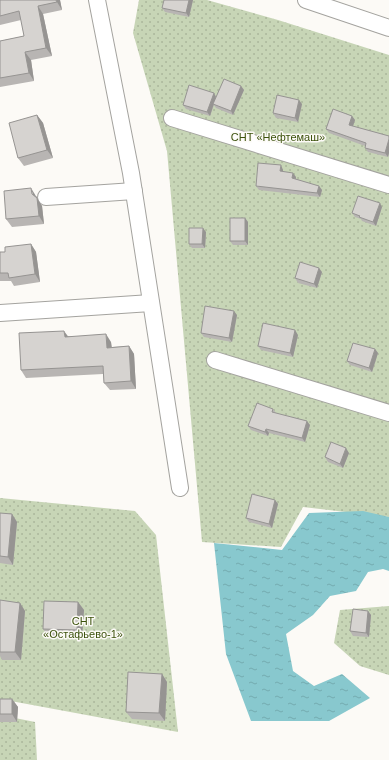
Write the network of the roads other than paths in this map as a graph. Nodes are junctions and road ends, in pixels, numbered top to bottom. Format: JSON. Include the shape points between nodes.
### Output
{"nodes":[{"id":1,"x":97,"y":0,"type":"edge"},
{"id":2,"x":306,"y":0,"type":"edge"},
{"id":3,"x":389,"y":28,"type":"edge"},
{"id":4,"x":172,"y":118,"type":"dead end"},
{"id":5,"x":389,"y":185,"type":"edge"},
{"id":6,"x":134,"y":191,"type":"junction"},
{"id":7,"x":46,"y":197,"type":"dead end"},
{"id":8,"x":151,"y":303,"type":"junction"},
{"id":9,"x":0,"y":313,"type":"edge"},
{"id":10,"x":215,"y":360,"type":"dead end"},
{"id":11,"x":389,"y":413,"type":"edge"},
{"id":12,"x":180,"y":488,"type":"dead end"}],
"edges":[{"from":1,"to":6,"type":"street"},
{"from":2,"to":3,"type":"street"},
{"from":4,"to":5,"type":"street"},
{"from":6,"to":7,"type":"street"},
{"from":6,"to":8,"type":"street"},
{"from":8,"to":9,"type":"street"},
{"from":8,"to":12,"type":"street"},
{"from":10,"to":11,"type":"street"}]}
